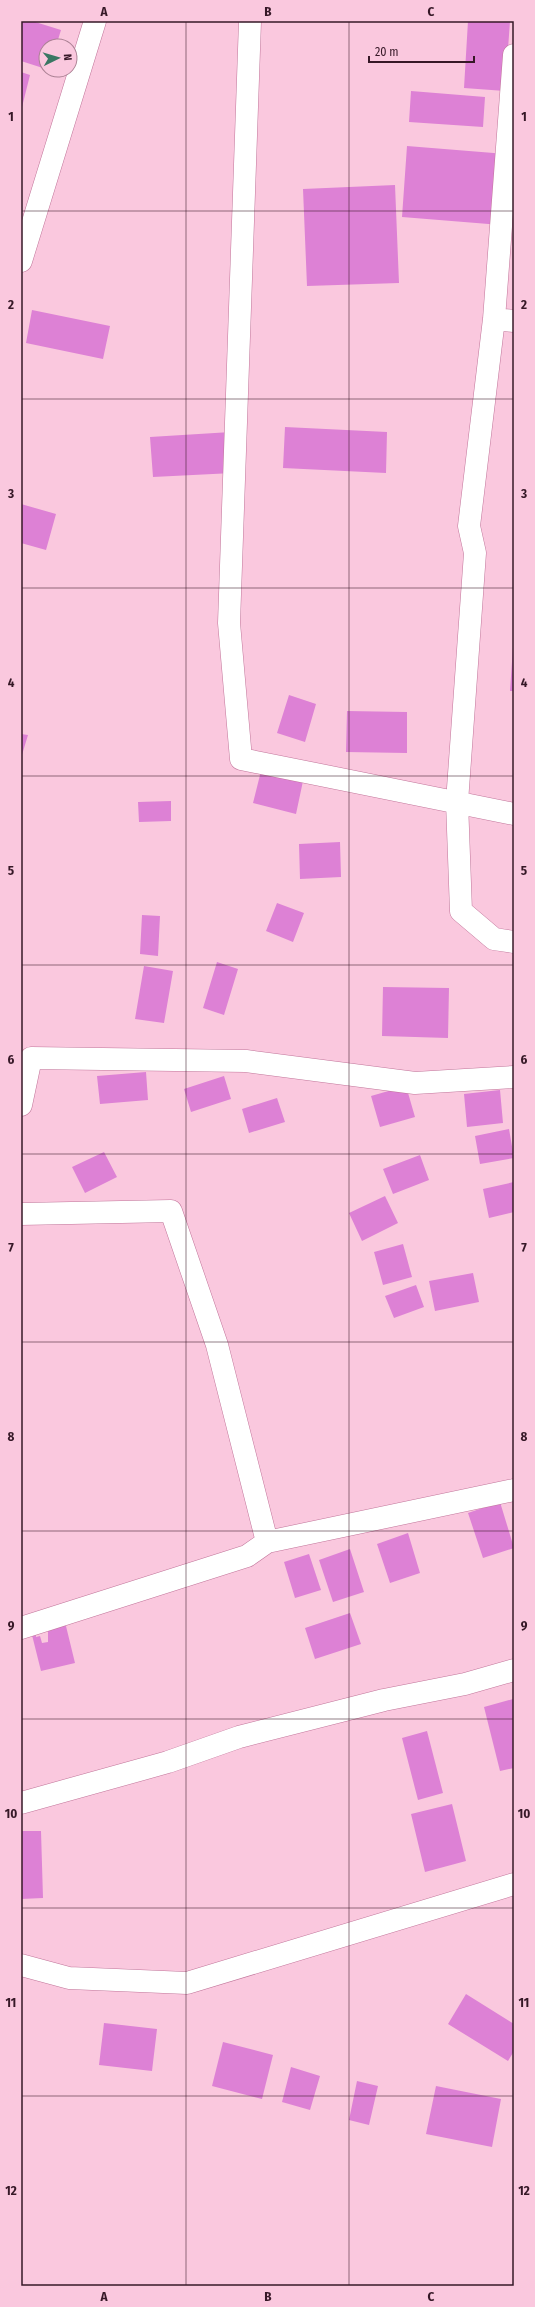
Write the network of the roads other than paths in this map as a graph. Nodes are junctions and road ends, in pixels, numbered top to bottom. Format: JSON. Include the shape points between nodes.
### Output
{"nodes":[{"id":1,"x":95,"y":21,"type":"edge"},
{"id":2,"x":250,"y":21,"type":"edge"},
{"id":3,"x":514,"y":55,"type":"edge"},
{"id":4,"x":21,"y":261,"type":"edge"},
{"id":5,"x":504,"y":320,"type":"edge"},
{"id":6,"x":457,"y":802,"type":"junction"},
{"id":7,"x":514,"y":814,"type":"edge"},
{"id":8,"x":514,"y":942,"type":"edge"},
{"id":9,"x":514,"y":1077,"type":"edge"},
{"id":10,"x":21,"y":1105,"type":"edge"},
{"id":11,"x":21,"y":1214,"type":"edge"},
{"id":12,"x":514,"y":1490,"type":"edge"},
{"id":13,"x":267,"y":1542,"type":"junction"},
{"id":14,"x":21,"y":1628,"type":"edge"},
{"id":15,"x":514,"y":1670,"type":"edge"},
{"id":16,"x":21,"y":1803,"type":"edge"},
{"id":17,"x":514,"y":1884,"type":"edge"},
{"id":18,"x":21,"y":1965,"type":"edge"}],
"edges":[{"from":1,"to":4,"type":"street"},
{"from":2,"to":6,"type":"street","via":[[229,623],[241,759]]},
{"from":3,"to":5,"type":"street"},
{"from":5,"to":6,"type":"street","via":[[469,526],[475,553]]},
{"from":6,"to":7,"type":"street"},
{"from":6,"to":8,"type":"street","via":[[461,912],[494,939]]},
{"from":9,"to":10,"type":"street","via":[[415,1083],[246,1061],[31,1058]]},
{"from":11,"to":13,"type":"street","via":[[172,1211],[216,1345]]},
{"from":12,"to":13,"type":"street"},
{"from":13,"to":14,"type":"street","via":[[247,1556]]},
{"from":15,"to":16,"type":"street","via":[[465,1684],[384,1700],[239,1737],[168,1762]]},
{"from":17,"to":18,"type":"street","via":[[187,1983],[69,1978]]}]}
